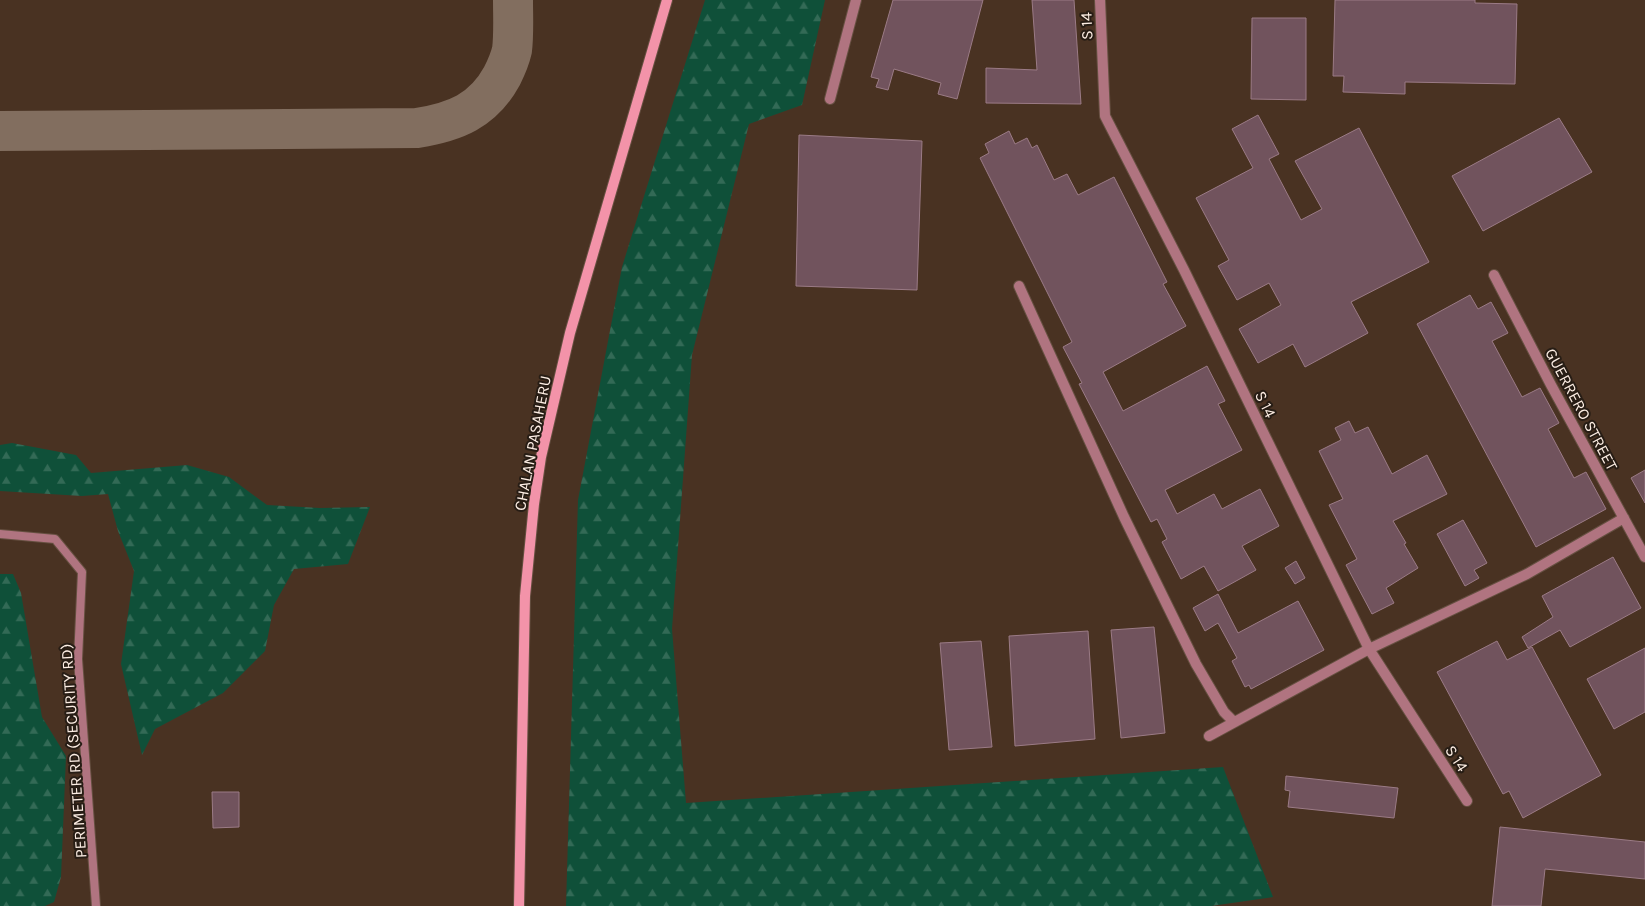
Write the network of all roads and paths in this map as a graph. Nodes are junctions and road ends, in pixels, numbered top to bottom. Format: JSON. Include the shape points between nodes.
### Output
{"nodes":[{"id":1,"x":666,"y":0,"type":"edge"},
{"id":2,"x":856,"y":0,"type":"edge"},
{"id":3,"x":1100,"y":0,"type":"edge"},
{"id":4,"x":830,"y":99,"type":"dead end"},
{"id":5,"x":1494,"y":275,"type":"dead end"},
{"id":6,"x":1019,"y":286,"type":"dead end"},
{"id":7,"x":1624,"y":518,"type":"junction"},
{"id":8,"x":0,"y":534,"type":"edge"},
{"id":9,"x":1645,"y":557,"type":"edge"},
{"id":10,"x":1369,"y":649,"type":"junction"},
{"id":11,"x":1234,"y":722,"type":"junction"},
{"id":12,"x":1209,"y":736,"type":"dead end"},
{"id":13,"x":1467,"y":801,"type":"dead end"},
{"id":14,"x":96,"y":906,"type":"edge"},
{"id":15,"x":519,"y":906,"type":"edge"}],
"edges":[{"from":1,"to":15,"type":"main road","name":"CHALAN PASAHERU","via":[[570,333],[541,457],[525,596]]},
{"from":2,"to":4,"type":"street"},
{"from":3,"to":10,"type":"street","name":"S 14","via":[[1105,116]]},
{"from":5,"to":7,"type":"street","name":"GUERRERO STREET"},
{"from":6,"to":11,"type":"street","via":[[1124,517],[1196,664],[1224,712]]},
{"from":7,"to":9,"type":"street","name":"GUERRERO STREET"},
{"from":7,"to":10,"type":"street","via":[[1527,574]]},
{"from":8,"to":14,"type":"lane","name":"PERIMETER RD (SECURITY RD)","via":[[55,539],[82,572],[78,659]]},
{"from":10,"to":11,"type":"street"},
{"from":10,"to":13,"type":"street","name":"S 14"},
{"from":11,"to":12,"type":"street"}]}
